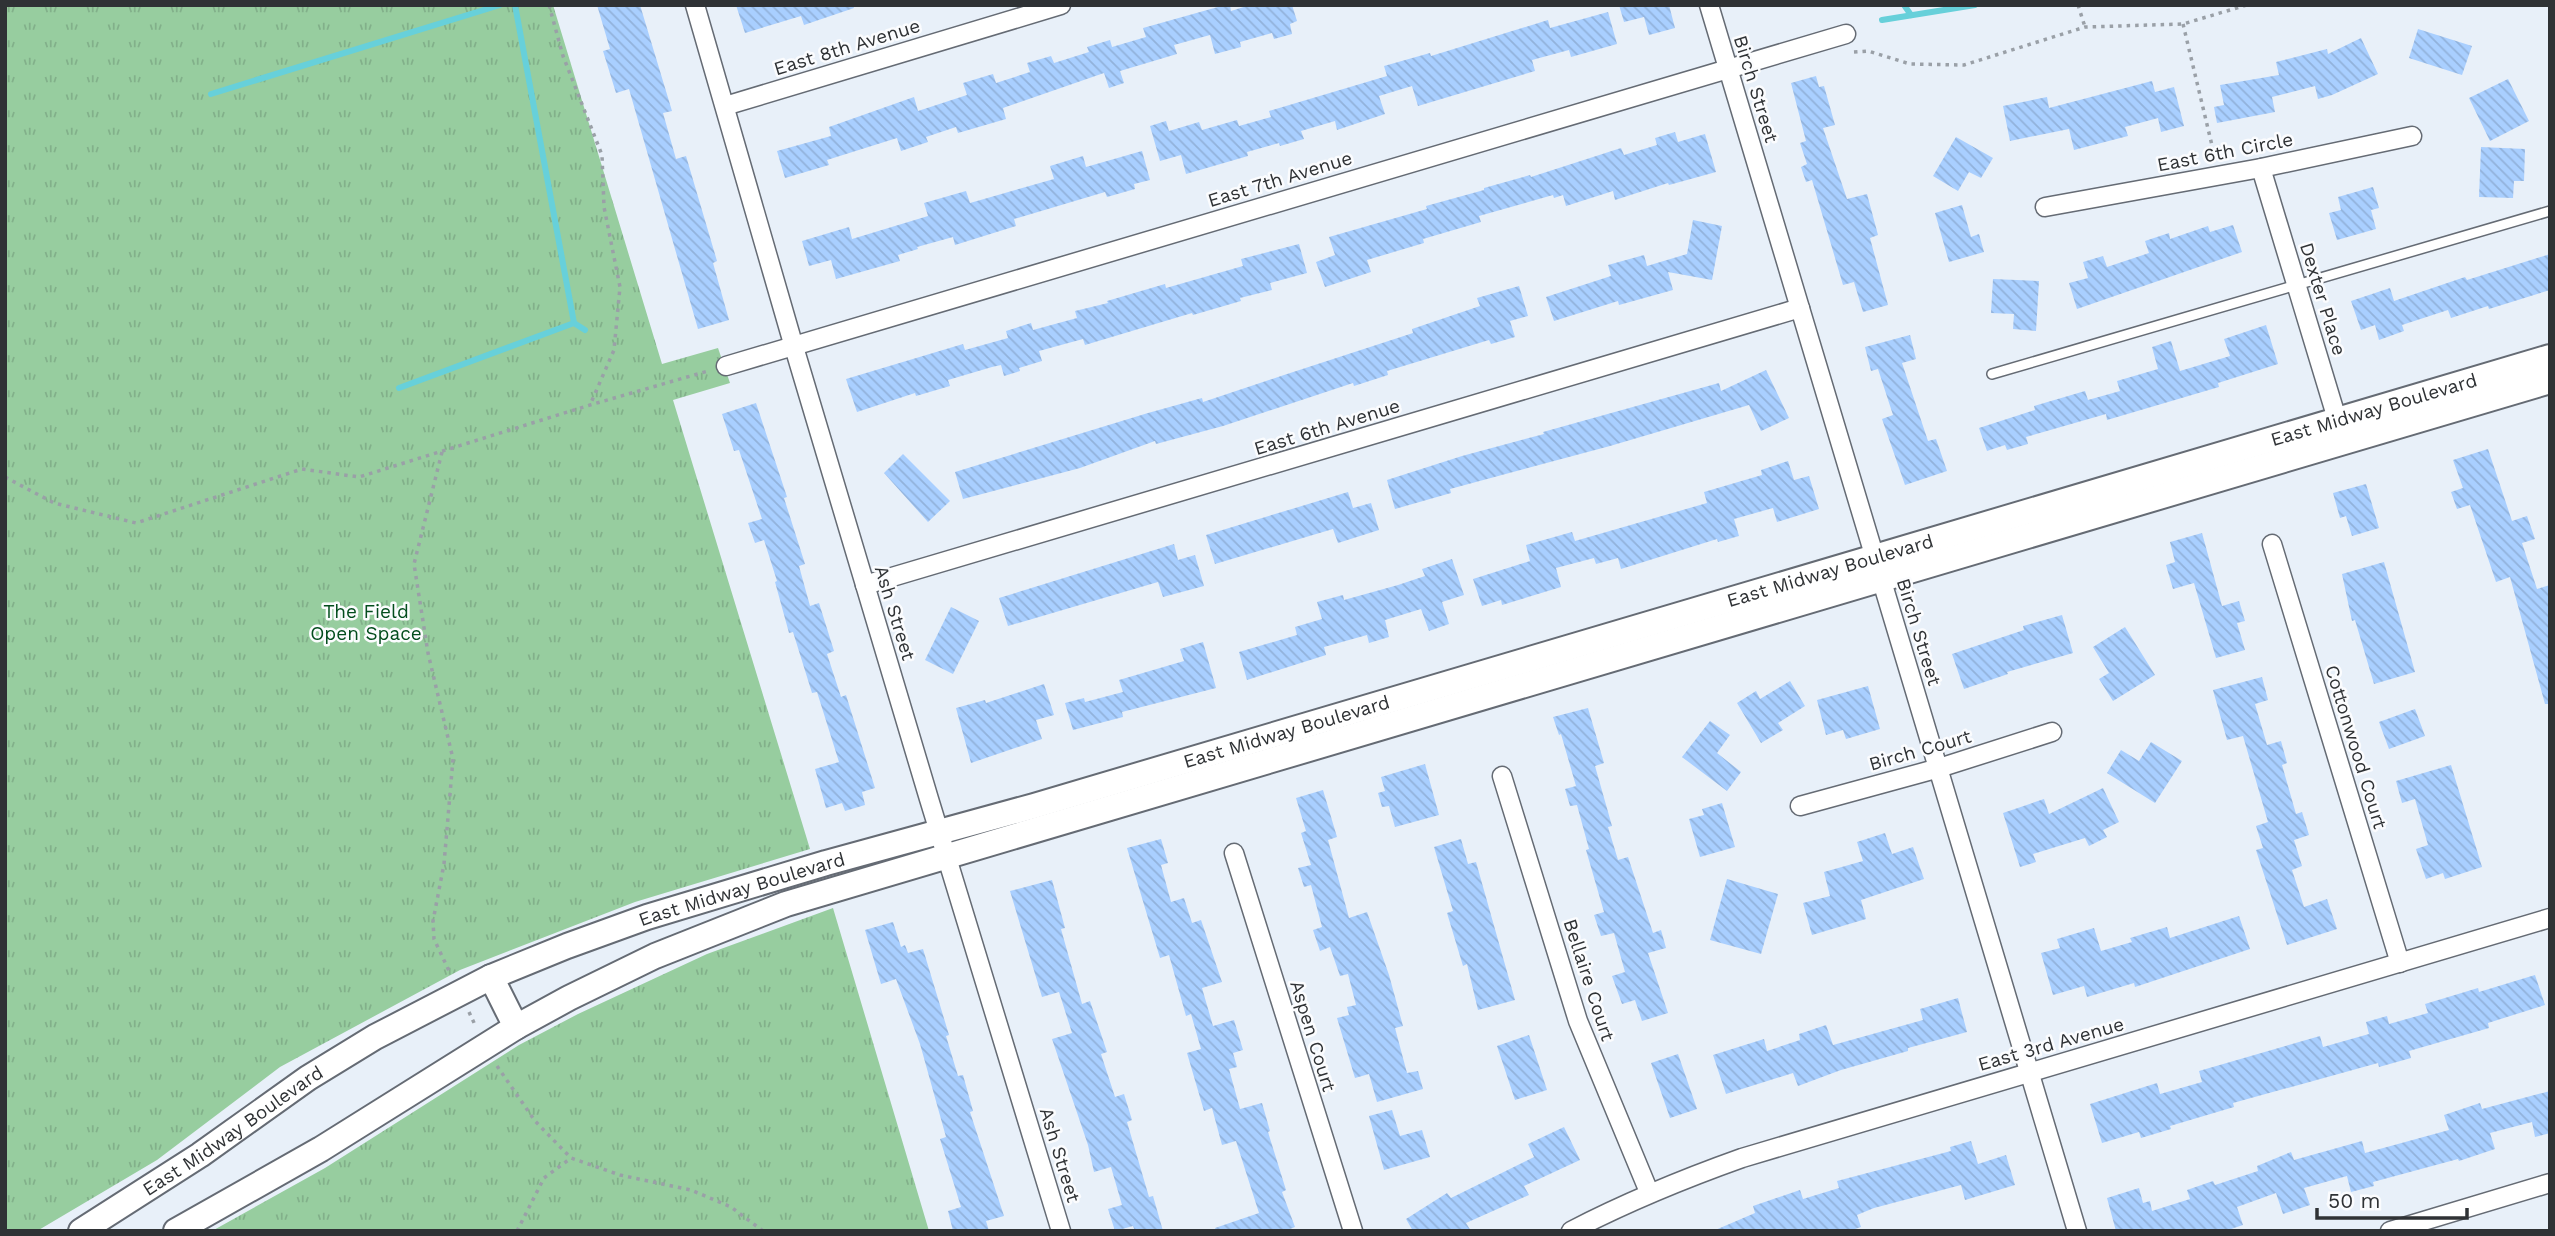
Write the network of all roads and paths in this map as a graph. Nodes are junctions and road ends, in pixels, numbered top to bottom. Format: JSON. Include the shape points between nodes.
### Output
{"nodes":[{"id":1,"x":550,"y":5,"type":"edge"},
{"id":2,"x":695,"y":5,"type":"edge"},
{"id":3,"x":1061,"y":5,"type":"edge"},
{"id":4,"x":1709,"y":5,"type":"edge"},
{"id":5,"x":2078,"y":5,"type":"edge"},
{"id":6,"x":2247,"y":5,"type":"edge"},
{"id":7,"x":2183,"y":24,"type":"junction"},
{"id":8,"x":2085,"y":27,"type":"junction"},
{"id":9,"x":1846,"y":34,"type":"joint"},
{"id":10,"x":1727,"y":68,"type":"junction"},
{"id":11,"x":725,"y":106,"type":"junction"},
{"id":12,"x":2412,"y":135,"type":"dead end"},
{"id":13,"x":2261,"y":168,"type":"junction"},
{"id":14,"x":2219,"y":176,"type":"junction"},
{"id":15,"x":2045,"y":207,"type":"dead end"},
{"id":16,"x":2550,"y":211,"type":"edge"},
{"id":17,"x":2297,"y":285,"type":"junction"},
{"id":18,"x":1800,"y":308,"type":"junction"},
{"id":19,"x":794,"y":347,"type":"junction"},
{"id":20,"x":2550,"y":357,"type":"edge"},
{"id":21,"x":726,"y":366,"type":"dead end"},
{"id":22,"x":708,"y":371,"type":"dead end"},
{"id":23,"x":1992,"y":374,"type":"dead end"},
{"id":24,"x":2550,"y":381,"type":"edge"},
{"id":25,"x":590,"y":405,"type":"junction"},
{"id":26,"x":2337,"y":419,"type":"junction"},
{"id":27,"x":2344,"y":443,"type":"junction"},
{"id":28,"x":442,"y":452,"type":"junction"},
{"id":29,"x":5,"y":477,"type":"edge"},
{"id":30,"x":2272,"y":544,"type":"dead end"},
{"id":31,"x":1877,"y":567,"type":"junction"},
{"id":32,"x":864,"y":585,"type":"junction"},
{"id":33,"x":2052,"y":732,"type":"dead end"},
{"id":34,"x":1939,"y":768,"type":"junction"},
{"id":35,"x":1502,"y":776,"type":"dead end"},
{"id":36,"x":1800,"y":806,"type":"dead end"},
{"id":37,"x":939,"y":833,"type":"junction"},
{"id":38,"x":1234,"y":853,"type":"dead end"},
{"id":39,"x":947,"y":857,"type":"junction"},
{"id":40,"x":2550,"y":918,"type":"edge"},
{"id":41,"x":2400,"y":963,"type":"junction"},
{"id":42,"x":451,"y":975,"type":"dead end"},
{"id":43,"x":491,"y":977,"type":"junction"},
{"id":44,"x":467,"y":1007,"type":"dead end"},
{"id":45,"x":516,"y":1027,"type":"junction"},
{"id":46,"x":477,"y":1028,"type":"dead end"},
{"id":47,"x":494,"y":1061,"type":"dead end"},
{"id":48,"x":2029,"y":1073,"type":"junction"},
{"id":49,"x":572,"y":1158,"type":"junction"},
{"id":50,"x":2550,"y":1183,"type":"edge"},
{"id":51,"x":1649,"y":1192,"type":"junction"},
{"id":52,"x":80,"y":1231,"type":"edge"},
{"id":53,"x":176,"y":1231,"type":"edge"},
{"id":54,"x":517,"y":1231,"type":"edge"},
{"id":55,"x":763,"y":1231,"type":"edge"},
{"id":56,"x":1061,"y":1231,"type":"edge"},
{"id":57,"x":1353,"y":1231,"type":"edge"},
{"id":58,"x":1571,"y":1231,"type":"edge"},
{"id":59,"x":2077,"y":1231,"type":"edge"},
{"id":60,"x":2390,"y":1231,"type":"edge"}],
"edges":[{"from":1,"to":25,"type":"path","via":[[563,57],[602,155],[604,207],[620,287],[614,350]]},
{"from":2,"to":11,"type":"street","name":"Ash Street"},
{"from":3,"to":11,"type":"street","name":"East 8th Avenue"},
{"from":4,"to":10,"type":"street","name":"Birch Street"},
{"from":5,"to":8,"type":"path"},
{"from":6,"to":7,"type":"path"},
{"from":7,"to":8,"type":"path"},
{"from":7,"to":14,"type":"path"},
{"from":8,"to":9,"type":"path","via":[[1964,65],[1910,64],[1868,51],[1853,52]]},
{"from":9,"to":10,"type":"street","name":"East 7th Avenue"},
{"from":10,"to":18,"type":"street","name":"Birch Street"},
{"from":10,"to":19,"type":"street","name":"East 7th Avenue"},
{"from":11,"to":19,"type":"street","name":"Ash Street"},
{"from":12,"to":13,"type":"street","name":"East 6th Circle"},
{"from":13,"to":14,"type":"street","name":"East 6th Circle"},
{"from":13,"to":17,"type":"street","name":"Dexter Place"},
{"from":14,"to":15,"type":"street","name":"East 6th Circle"},
{"from":16,"to":17,"type":"lane"},
{"from":17,"to":23,"type":"lane"},
{"from":17,"to":26,"type":"street","name":"Dexter Place"},
{"from":18,"to":31,"type":"street","name":"Birch Street"},
{"from":18,"to":32,"type":"street","name":"East 6th Avenue"},
{"from":19,"to":21,"type":"street","name":"East 7th Avenue"},
{"from":19,"to":32,"type":"street","name":"Ash Street"},
{"from":20,"to":26,"type":"main road","name":"East Midway Boulevard"},
{"from":22,"to":25,"type":"path"},
{"from":24,"to":27,"type":"main road","name":"East Midway Boulevard"},
{"from":25,"to":28,"type":"path"},
{"from":26,"to":27,"type":"street","name":"Dexter Place"},
{"from":26,"to":31,"type":"main road","name":"East Midway Boulevard"},
{"from":27,"to":31,"type":"main road","name":"East Midway Boulevard"},
{"from":28,"to":29,"type":"path","via":[[359,477],[302,469],[136,523],[54,503]]},
{"from":28,"to":42,"type":"path","via":[[414,564],[428,653],[453,759],[444,864],[433,921],[434,939]]},
{"from":30,"to":41,"type":"street","name":"Cottonwood Court"},
{"from":31,"to":34,"type":"street","name":"Birch Street"},
{"from":31,"to":37,"type":"main road","name":"East Midway Boulevard"},
{"from":31,"to":39,"type":"main road","name":"East Midway Boulevard"},
{"from":32,"to":37,"type":"street","name":"Ash Street"},
{"from":33,"to":34,"type":"street","name":"Birch Court"},
{"from":34,"to":36,"type":"street","name":"Birch Court"},
{"from":34,"to":48,"type":"street","name":"Birch Street"},
{"from":35,"to":51,"type":"street","name":"Bellaire Court","via":[[1578,1021]]},
{"from":37,"to":39,"type":"street","name":"Ash Street"},
{"from":37,"to":43,"type":"main road","name":"East Midway Boulevard","via":[[647,918]]},
{"from":38,"to":57,"type":"street","name":"Aspen Court"},
{"from":39,"to":45,"type":"main road","name":"East Midway Boulevard","via":[[786,904],[715,932],[643,962]]},
{"from":39,"to":56,"type":"street","name":"Ash Street"},
{"from":40,"to":41,"type":"street","name":"East 3rd Avenue"},
{"from":41,"to":48,"type":"street","name":"East 3rd Avenue"},
{"from":43,"to":45,"type":"main road"},
{"from":43,"to":52,"type":"main road","name":"East Midway Boulevard","via":[[307,1078]]},
{"from":44,"to":46,"type":"path"},
{"from":45,"to":53,"type":"main road","name":"East Midway Boulevard","via":[[321,1149]]},
{"from":47,"to":49,"type":"path","via":[[535,1121]]},
{"from":48,"to":51,"type":"street","name":"East 3rd Avenue","via":[[1742,1158]]},
{"from":48,"to":59,"type":"street","name":"Birch Street"},
{"from":49,"to":54,"type":"path","via":[[544,1178]]},
{"from":49,"to":55,"type":"path","via":[[620,1175],[691,1190],[731,1207]]},
{"from":50,"to":60,"type":"street"},
{"from":51,"to":58,"type":"street","name":"East 3rd Avenue"}]}
